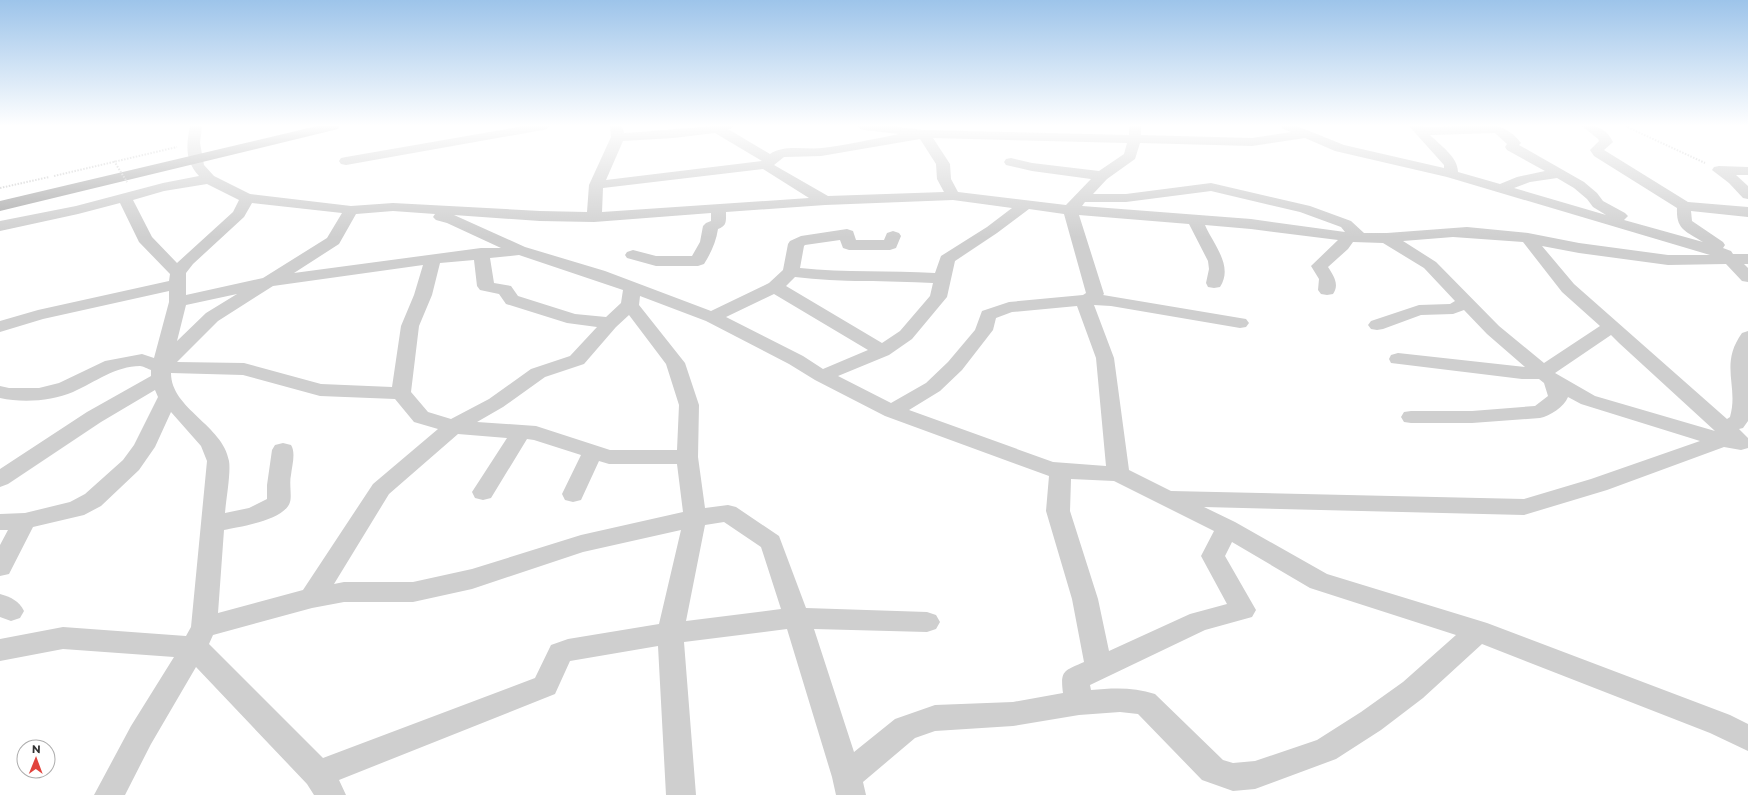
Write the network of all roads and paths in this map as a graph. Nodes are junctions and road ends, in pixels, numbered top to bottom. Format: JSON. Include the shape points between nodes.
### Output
{"nodes":[{"id":1,"x":105,"y":163,"type":"edge"},
{"id":2,"x":115,"y":163,"type":"edge"},
{"id":3,"x":145,"y":163,"type":"edge"},
{"id":4,"x":152,"y":163,"type":"edge"},
{"id":5,"x":197,"y":163,"type":"edge"},
{"id":6,"x":605,"y":163,"type":"edge"},
{"id":7,"x":768,"y":163,"type":"joint"},
{"id":8,"x":942,"y":163,"type":"edge"},
{"id":9,"x":1016,"y":163,"type":"edge"},
{"id":10,"x":1120,"y":163,"type":"edge"},
{"id":11,"x":1404,"y":163,"type":"edge"},
{"id":12,"x":1450,"y":163,"type":"edge"},
{"id":13,"x":1540,"y":163,"type":"edge"},
{"id":14,"x":1615,"y":163,"type":"edge"},
{"id":15,"x":1705,"y":163,"type":"edge"},
{"id":16,"x":1720,"y":170,"type":"junction"},
{"id":17,"x":1748,"y":171,"type":"edge"},
{"id":18,"x":1450,"y":174,"type":"junction"},
{"id":19,"x":1559,"y":174,"type":"junction"},
{"id":20,"x":1102,"y":176,"type":"junction"},
{"id":21,"x":209,"y":179,"type":"junction"},
{"id":22,"x":596,"y":185,"type":"junction"},
{"id":23,"x":0,"y":188,"type":"edge"},
{"id":24,"x":1502,"y":189,"type":"junction"},
{"id":25,"x":126,"y":190,"type":"junction"},
{"id":26,"x":1748,"y":195,"type":"edge"},
{"id":27,"x":953,"y":196,"type":"junction"},
{"id":28,"x":0,"y":198,"type":"edge"},
{"id":29,"x":247,"y":198,"type":"junction"},
{"id":30,"x":825,"y":201,"type":"junction"},
{"id":31,"x":1076,"y":204,"type":"junction"},
{"id":32,"x":1025,"y":205,"type":"junction"},
{"id":33,"x":0,"y":206,"type":"edge"},
{"id":34,"x":1684,"y":206,"type":"junction"},
{"id":35,"x":719,"y":208,"type":"junction"},
{"id":36,"x":414,"y":209,"type":"junction"},
{"id":37,"x":351,"y":210,"type":"junction"},
{"id":38,"x":1748,"y":212,"type":"edge"},
{"id":39,"x":594,"y":217,"type":"junction"},
{"id":40,"x":1194,"y":219,"type":"junction"},
{"id":41,"x":0,"y":226,"type":"edge"},
{"id":42,"x":1643,"y":230,"type":"junction"},
{"id":43,"x":893,"y":236,"type":"dead end"},
{"id":44,"x":1354,"y":238,"type":"junction"},
{"id":45,"x":1387,"y":238,"type":"junction"},
{"id":46,"x":1528,"y":238,"type":"junction"},
{"id":47,"x":519,"y":250,"type":"junction"},
{"id":48,"x":481,"y":253,"type":"junction"},
{"id":49,"x":633,"y":255,"type":"dead end"},
{"id":50,"x":433,"y":259,"type":"junction"},
{"id":51,"x":1742,"y":259,"type":"edge"},
{"id":52,"x":791,"y":272,"type":"junction"},
{"id":53,"x":1748,"y":277,"type":"edge"},
{"id":54,"x":177,"y":279,"type":"junction"},
{"id":55,"x":942,"y":279,"type":"junction"},
{"id":56,"x":271,"y":281,"type":"junction"},
{"id":57,"x":1214,"y":283,"type":"dead end"},
{"id":58,"x":774,"y":287,"type":"junction"},
{"id":59,"x":1327,"y":290,"type":"dead end"},
{"id":60,"x":631,"y":296,"type":"junction"},
{"id":61,"x":1088,"y":300,"type":"junction"},
{"id":62,"x":178,"y":302,"type":"junction"},
{"id":63,"x":1466,"y":303,"type":"junction"},
{"id":64,"x":712,"y":317,"type":"junction"},
{"id":65,"x":610,"y":323,"type":"junction"},
{"id":66,"x":1240,"y":323,"type":"dead end"},
{"id":67,"x":1377,"y":325,"type":"dead end"},
{"id":68,"x":1612,"y":326,"type":"junction"},
{"id":69,"x":0,"y":327,"type":"edge"},
{"id":70,"x":1747,"y":342,"type":"edge"},
{"id":71,"x":882,"y":351,"type":"junction"},
{"id":72,"x":1398,"y":359,"type":"dead end"},
{"id":73,"x":822,"y":376,"type":"junction"},
{"id":74,"x":1548,"y":377,"type":"junction"},
{"id":75,"x":163,"y":381,"type":"junction"},
{"id":76,"x":0,"y":392,"type":"edge"},
{"id":77,"x":401,"y":393,"type":"junction"},
{"id":78,"x":892,"y":411,"type":"junction"},
{"id":79,"x":1411,"y":418,"type":"dead end"},
{"id":80,"x":453,"y":427,"type":"junction"},
{"id":81,"x":521,"y":432,"type":"junction"},
{"id":82,"x":1737,"y":441,"type":"edge"},
{"id":83,"x":283,"y":450,"type":"dead end"},
{"id":84,"x":593,"y":452,"type":"junction"},
{"id":85,"x":687,"y":457,"type":"junction"},
{"id":86,"x":1060,"y":471,"type":"junction"},
{"id":87,"x":1118,"y":474,"type":"junction"},
{"id":88,"x":0,"y":479,"type":"edge"},
{"id":89,"x":483,"y":492,"type":"dead end"},
{"id":90,"x":573,"y":494,"type":"dead end"},
{"id":91,"x":1166,"y":497,"type":"junction"},
{"id":92,"x":695,"y":518,"type":"junction"},
{"id":93,"x":25,"y":521,"type":"junction"},
{"id":94,"x":0,"y":522,"type":"edge"},
{"id":95,"x":213,"y":524,"type":"junction"},
{"id":96,"x":1227,"y":528,"type":"junction"},
{"id":97,"x":0,"y":567,"type":"edge"},
{"id":98,"x":312,"y":598,"type":"junction"},
{"id":99,"x":797,"y":618,"type":"junction"},
{"id":100,"x":927,"y":622,"type":"dead end"},
{"id":101,"x":1478,"y":631,"type":"junction"},
{"id":102,"x":670,"y":633,"type":"junction"},
{"id":103,"x":199,"y":637,"type":"junction"},
{"id":104,"x":0,"y":650,"type":"edge"},
{"id":105,"x":1099,"y":669,"type":"junction"},
{"id":106,"x":1079,"y":703,"type":"junction"},
{"id":107,"x":1748,"y":738,"type":"edge"},
{"id":108,"x":849,"y":786,"type":"edge"},
{"id":109,"x":325,"y":789,"type":"edge"},
{"id":110,"x":110,"y":795,"type":"edge"},
{"id":111,"x":681,"y":795,"type":"edge"}],
"edges":[{"from":1,"to":23,"type":"path"},
{"from":2,"to":25,"type":"path","bridge":true},
{"from":3,"to":28,"type":"main road"},
{"from":4,"to":33,"type":"main road"},
{"from":5,"to":21,"type":"street"},
{"from":6,"to":22,"type":"street"},
{"from":7,"to":22,"type":"street"},
{"from":7,"to":30,"type":"street"},
{"from":8,"to":27,"type":"street","via":[[944,179]]},
{"from":9,"to":20,"type":"street"},
{"from":10,"to":20,"type":"street"},
{"from":11,"to":18,"type":"street"},
{"from":12,"to":18,"type":"street"},
{"from":13,"to":19,"type":"street"},
{"from":14,"to":34,"type":"street"},
{"from":15,"to":16,"type":"path"},
{"from":16,"to":17,"type":"street"},
{"from":16,"to":26,"type":"street"},
{"from":18,"to":24,"type":"street"},
{"from":19,"to":24,"type":"street","via":[[1527,178]]},
{"from":19,"to":42,"type":"street","via":[[1579,185],[1602,206]]},
{"from":20,"to":31,"type":"street"},
{"from":21,"to":25,"type":"street"},
{"from":21,"to":29,"type":"street"},
{"from":22,"to":39,"type":"street"},
{"from":24,"to":42,"type":"street"},
{"from":25,"to":41,"type":"street","via":[[78,210]]},
{"from":25,"to":54,"type":"street","via":[[145,238]]},
{"from":27,"to":30,"type":"street"},
{"from":27,"to":32,"type":"street"},
{"from":29,"to":37,"type":"street"},
{"from":29,"to":54,"type":"street","via":[[239,214],[186,261]]},
{"from":30,"to":35,"type":"street"},
{"from":31,"to":32,"type":"street"},
{"from":31,"to":40,"type":"street"},
{"from":31,"to":44,"type":"street","via":[[1211,187],[1305,209],[1346,224]]},
{"from":31,"to":61,"type":"street","via":[[1095,294]]},
{"from":32,"to":55,"type":"street","via":[[947,259]]},
{"from":34,"to":38,"type":"street"},
{"from":34,"to":51,"type":"street","via":[[1686,224]]},
{"from":35,"to":39,"type":"street"},
{"from":35,"to":49,"type":"street","via":[[718,224],[711,226],[708,242],[698,261],[656,261]]},
{"from":36,"to":37,"type":"street","via":[[393,207]]},
{"from":36,"to":39,"type":"street"},
{"from":36,"to":47,"type":"street","via":[[451,220]]},
{"from":37,"to":56,"type":"street","via":[[333,241]]},
{"from":40,"to":44,"type":"street"},
{"from":40,"to":57,"type":"street","via":[[1216,259],[1218,270]]},
{"from":42,"to":51,"type":"street"},
{"from":43,"to":52,"type":"street","via":[[890,245],[849,245],[847,234],[801,241],[796,244]]},
{"from":44,"to":45,"type":"street"},
{"from":44,"to":59,"type":"street","via":[[1320,266],[1327,279]]},
{"from":45,"to":46,"type":"street","via":[[1453,232]]},
{"from":45,"to":63,"type":"street","via":[[1430,265]]},
{"from":46,"to":51,"type":"street","via":[[1668,260]]},
{"from":46,"to":68,"type":"street","via":[[1568,288]]},
{"from":47,"to":48,"type":"street"},
{"from":47,"to":60,"type":"street"},
{"from":48,"to":50,"type":"street"},
{"from":48,"to":65,"type":"street","via":[[486,286],[505,290],[512,300],[573,319]]},
{"from":50,"to":56,"type":"street"},
{"from":50,"to":77,"type":"street","via":[[423,295],[410,326]]},
{"from":51,"to":53,"type":"street"},
{"from":52,"to":55,"type":"street","via":[[827,276],[904,276]]},
{"from":52,"to":58,"type":"street"},
{"from":54,"to":62,"type":"street"},
{"from":54,"to":69,"type":"street"},
{"from":55,"to":71,"type":"street","via":[[938,297],[924,315],[900,340]]},
{"from":56,"to":62,"type":"street"},
{"from":56,"to":75,"type":"street","via":[[212,317]]},
{"from":58,"to":64,"type":"street"},
{"from":58,"to":71,"type":"street"},
{"from":60,"to":64,"type":"street"},
{"from":60,"to":65,"type":"street"},
{"from":60,"to":85,"type":"street","via":[[679,371],[689,405]]},
{"from":61,"to":66,"type":"street","via":[[1111,301]]},
{"from":61,"to":78,"type":"street","via":[[1009,307],[988,315],[984,330],[955,366],[933,387]]},
{"from":61,"to":87,"type":"street","via":[[1087,313],[1105,358]]},
{"from":62,"to":75,"type":"street"},
{"from":63,"to":67,"type":"street","via":[[1453,309],[1420,310]]},
{"from":63,"to":74,"type":"street"},
{"from":64,"to":73,"type":"street"},
{"from":65,"to":80,"type":"street","via":[[577,360],[538,373],[496,403]]},
{"from":68,"to":74,"type":"street"},
{"from":68,"to":82,"type":"street"},
{"from":70,"to":82,"type":"street","via":[[1739,364],[1743,400],[1740,417],[1736,422]]},
{"from":71,"to":73,"type":"street"},
{"from":72,"to":74,"type":"street"},
{"from":73,"to":78,"type":"street"},
{"from":74,"to":79,"type":"street","via":[[1558,398],[1540,412]]},
{"from":74,"to":82,"type":"street","via":[[1588,400]]},
{"from":75,"to":76,"type":"street","via":[[142,360],[112,365],[65,388],[38,394]]},
{"from":75,"to":77,"type":"street","via":[[244,369],[320,390]]},
{"from":75,"to":88,"type":"street","via":[[94,417]]},
{"from":75,"to":93,"type":"street","via":[[144,447],[131,465],[93,500],[76,509]]},
{"from":75,"to":95,"type":"street","via":[[211,443],[218,461]]},
{"from":77,"to":80,"type":"street","via":[[421,416]]},
{"from":78,"to":86,"type":"street"},
{"from":80,"to":81,"type":"street"},
{"from":80,"to":98,"type":"street","via":[[381,489]]},
{"from":81,"to":84,"type":"street","via":[[536,433]]},
{"from":81,"to":89,"type":"street"},
{"from":82,"to":91,"type":"street","via":[[1524,508]]},
{"from":83,"to":95,"type":"street","via":[[278,485],[279,502],[255,516]]},
{"from":84,"to":85,"type":"street","via":[[609,457]]},
{"from":84,"to":90,"type":"street"},
{"from":85,"to":92,"type":"street"},
{"from":86,"to":87,"type":"street"},
{"from":86,"to":105,"type":"street","via":[[1058,511],[1085,599]]},
{"from":87,"to":91,"type":"street"},
{"from":91,"to":96,"type":"street"},
{"from":92,"to":98,"type":"street","via":[[581,544],[472,580],[413,592],[344,592]]},
{"from":92,"to":99,"type":"street","via":[[728,513],[771,542]]},
{"from":92,"to":102,"type":"street"},
{"from":93,"to":94,"type":"street"},
{"from":93,"to":97,"type":"street"},
{"from":95,"to":103,"type":"street"},
{"from":96,"to":101,"type":"street","via":[[1319,581]]},
{"from":96,"to":105,"type":"street","via":[[1213,556],[1243,610],[1199,621]]},
{"from":98,"to":103,"type":"street"},
{"from":99,"to":100,"type":"street"},
{"from":99,"to":102,"type":"street"},
{"from":99,"to":108,"type":"street"},
{"from":101,"to":106,"type":"street","via":[[1412,690],[1326,750],[1245,777],[1233,777],[1213,770],[1145,702],[1120,700]]},
{"from":101,"to":107,"type":"street","via":[[1720,724]]},
{"from":102,"to":109,"type":"street","via":[[568,650],[560,654],[545,686]]},
{"from":102,"to":111,"type":"street"},
{"from":103,"to":104,"type":"street","via":[[63,638]]},
{"from":103,"to":109,"type":"street"},
{"from":103,"to":110,"type":"street"},
{"from":105,"to":106,"type":"street","via":[[1075,679]]},
{"from":106,"to":108,"type":"street","via":[[1013,714],[935,718],[905,728]]}]}
